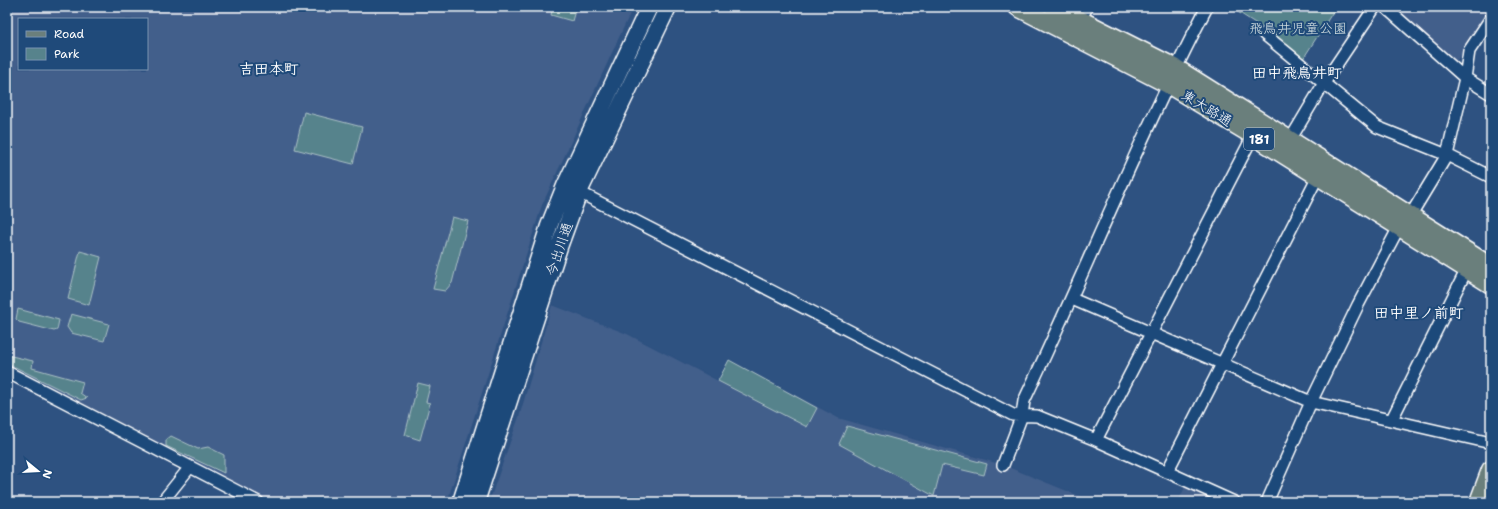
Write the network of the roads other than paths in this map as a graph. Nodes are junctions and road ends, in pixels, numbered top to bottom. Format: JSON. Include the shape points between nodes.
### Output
{"nodes":[{"id":1,"x":649,"y":7,"type":"edge"},
{"id":2,"x":668,"y":7,"type":"edge"},
{"id":3,"x":1018,"y":7,"type":"edge"},
{"id":4,"x":1054,"y":7,"type":"edge"},
{"id":5,"x":1207,"y":7,"type":"edge"},
{"id":6,"x":1375,"y":7,"type":"edge"},
{"id":7,"x":1385,"y":7,"type":"edge"},
{"id":8,"x":1084,"y":14,"type":"edge"},
{"id":9,"x":1491,"y":18,"type":"edge"},
{"id":10,"x":1264,"y":34,"type":"dead end"},
{"id":11,"x":1172,"y":76,"type":"junction"},
{"id":12,"x":1465,"y":78,"type":"junction"},
{"id":13,"x":1324,"y":83,"type":"junction"},
{"id":14,"x":1491,"y":94,"type":"edge"},
{"id":15,"x":1257,"y":128,"type":"junction"},
{"id":16,"x":1286,"y":146,"type":"junction"},
{"id":17,"x":1447,"y":155,"type":"junction"},
{"id":18,"x":1321,"y":170,"type":"junction"},
{"id":19,"x":1491,"y":176,"type":"edge"},
{"id":20,"x":572,"y":189,"type":"junction"},
{"id":21,"x":1404,"y":222,"type":"junction"},
{"id":22,"x":1491,"y":267,"type":"edge"},
{"id":23,"x":1467,"y":269,"type":"junction"},
{"id":24,"x":1491,"y":284,"type":"edge"},
{"id":25,"x":1072,"y":299,"type":"junction"},
{"id":26,"x":1151,"y":332,"type":"junction"},
{"id":27,"x":1221,"y":364,"type":"junction"},
{"id":28,"x":7,"y":372,"type":"edge"},
{"id":29,"x":1311,"y":402,"type":"junction"},
{"id":30,"x":1022,"y":415,"type":"junction"},
{"id":31,"x":1392,"y":419,"type":"junction"},
{"id":32,"x":1096,"y":440,"type":"junction"},
{"id":33,"x":1491,"y":443,"type":"edge"},
{"id":34,"x":1003,"y":465,"type":"dead end"},
{"id":35,"x":190,"y":467,"type":"junction"},
{"id":36,"x":1491,"y":470,"type":"edge"},
{"id":37,"x":1167,"y":472,"type":"junction"},
{"id":38,"x":162,"y":502,"type":"edge"},
{"id":39,"x":258,"y":502,"type":"edge"},
{"id":40,"x":461,"y":502,"type":"edge"},
{"id":41,"x":476,"y":502,"type":"edge"},
{"id":42,"x":1234,"y":502,"type":"edge"},
{"id":43,"x":1267,"y":502,"type":"edge"},
{"id":44,"x":1478,"y":502,"type":"edge"}],
"edges":[{"from":1,"to":20,"type":"main road","name":"今出川通"},
{"from":2,"to":20,"type":"main road","name":"今出川通"},
{"from":3,"to":11,"type":"main road","name":"東大路通","number":"181"},
{"from":4,"to":8,"type":"main road","name":"東大路通","number":"181"},
{"from":5,"to":11,"type":"street"},
{"from":6,"to":13,"type":"street"},
{"from":7,"to":12,"type":"street"},
{"from":8,"to":11,"type":"main road","name":"東大路通","number":"181"},
{"from":9,"to":12,"type":"street","via":[[1469,51]]},
{"from":10,"to":13,"type":"street"},
{"from":11,"to":15,"type":"main road","name":"東大路通","number":"181"},
{"from":11,"to":25,"type":"street"},
{"from":12,"to":14,"type":"street"},
{"from":12,"to":17,"type":"street"},
{"from":13,"to":16,"type":"street"},
{"from":13,"to":17,"type":"street","via":[[1377,127]]},
{"from":15,"to":16,"type":"main road","name":"東大路通","number":"181"},
{"from":15,"to":26,"type":"street"},
{"from":16,"to":18,"type":"main road","name":"東大路通","number":"181"},
{"from":17,"to":19,"type":"street"},
{"from":17,"to":21,"type":"street"},
{"from":18,"to":21,"type":"main road","name":"東大路通","number":"181"},
{"from":18,"to":27,"type":"street"},
{"from":20,"to":30,"type":"street","via":[[1013,415]]},
{"from":20,"to":40,"type":"main road","name":"今出川通","via":[[549,226]]},
{"from":20,"to":41,"type":"main road","name":"今出川通","via":[[556,255]]},
{"from":21,"to":22,"type":"main road","name":"東大路通","number":"181"},
{"from":21,"to":23,"type":"main road","name":"東大路通","number":"181"},
{"from":21,"to":29,"type":"street","via":[[1358,305]]},
{"from":23,"to":24,"type":"main road","name":"東大路通","number":"181"},
{"from":23,"to":31,"type":"street"},
{"from":25,"to":26,"type":"street"},
{"from":25,"to":30,"type":"street","via":[[1024,401]]},
{"from":26,"to":27,"type":"street"},
{"from":26,"to":32,"type":"street"},
{"from":27,"to":29,"type":"street"},
{"from":27,"to":37,"type":"street"},
{"from":28,"to":35,"type":"street"},
{"from":29,"to":31,"type":"street"},
{"from":29,"to":43,"type":"street"},
{"from":30,"to":32,"type":"street","via":[[1037,416]]},
{"from":30,"to":34,"type":"street"},
{"from":31,"to":33,"type":"street"},
{"from":32,"to":37,"type":"street"},
{"from":35,"to":38,"type":"street"},
{"from":35,"to":39,"type":"street"},
{"from":36,"to":44,"type":"main road"},
{"from":37,"to":42,"type":"street"}]}
